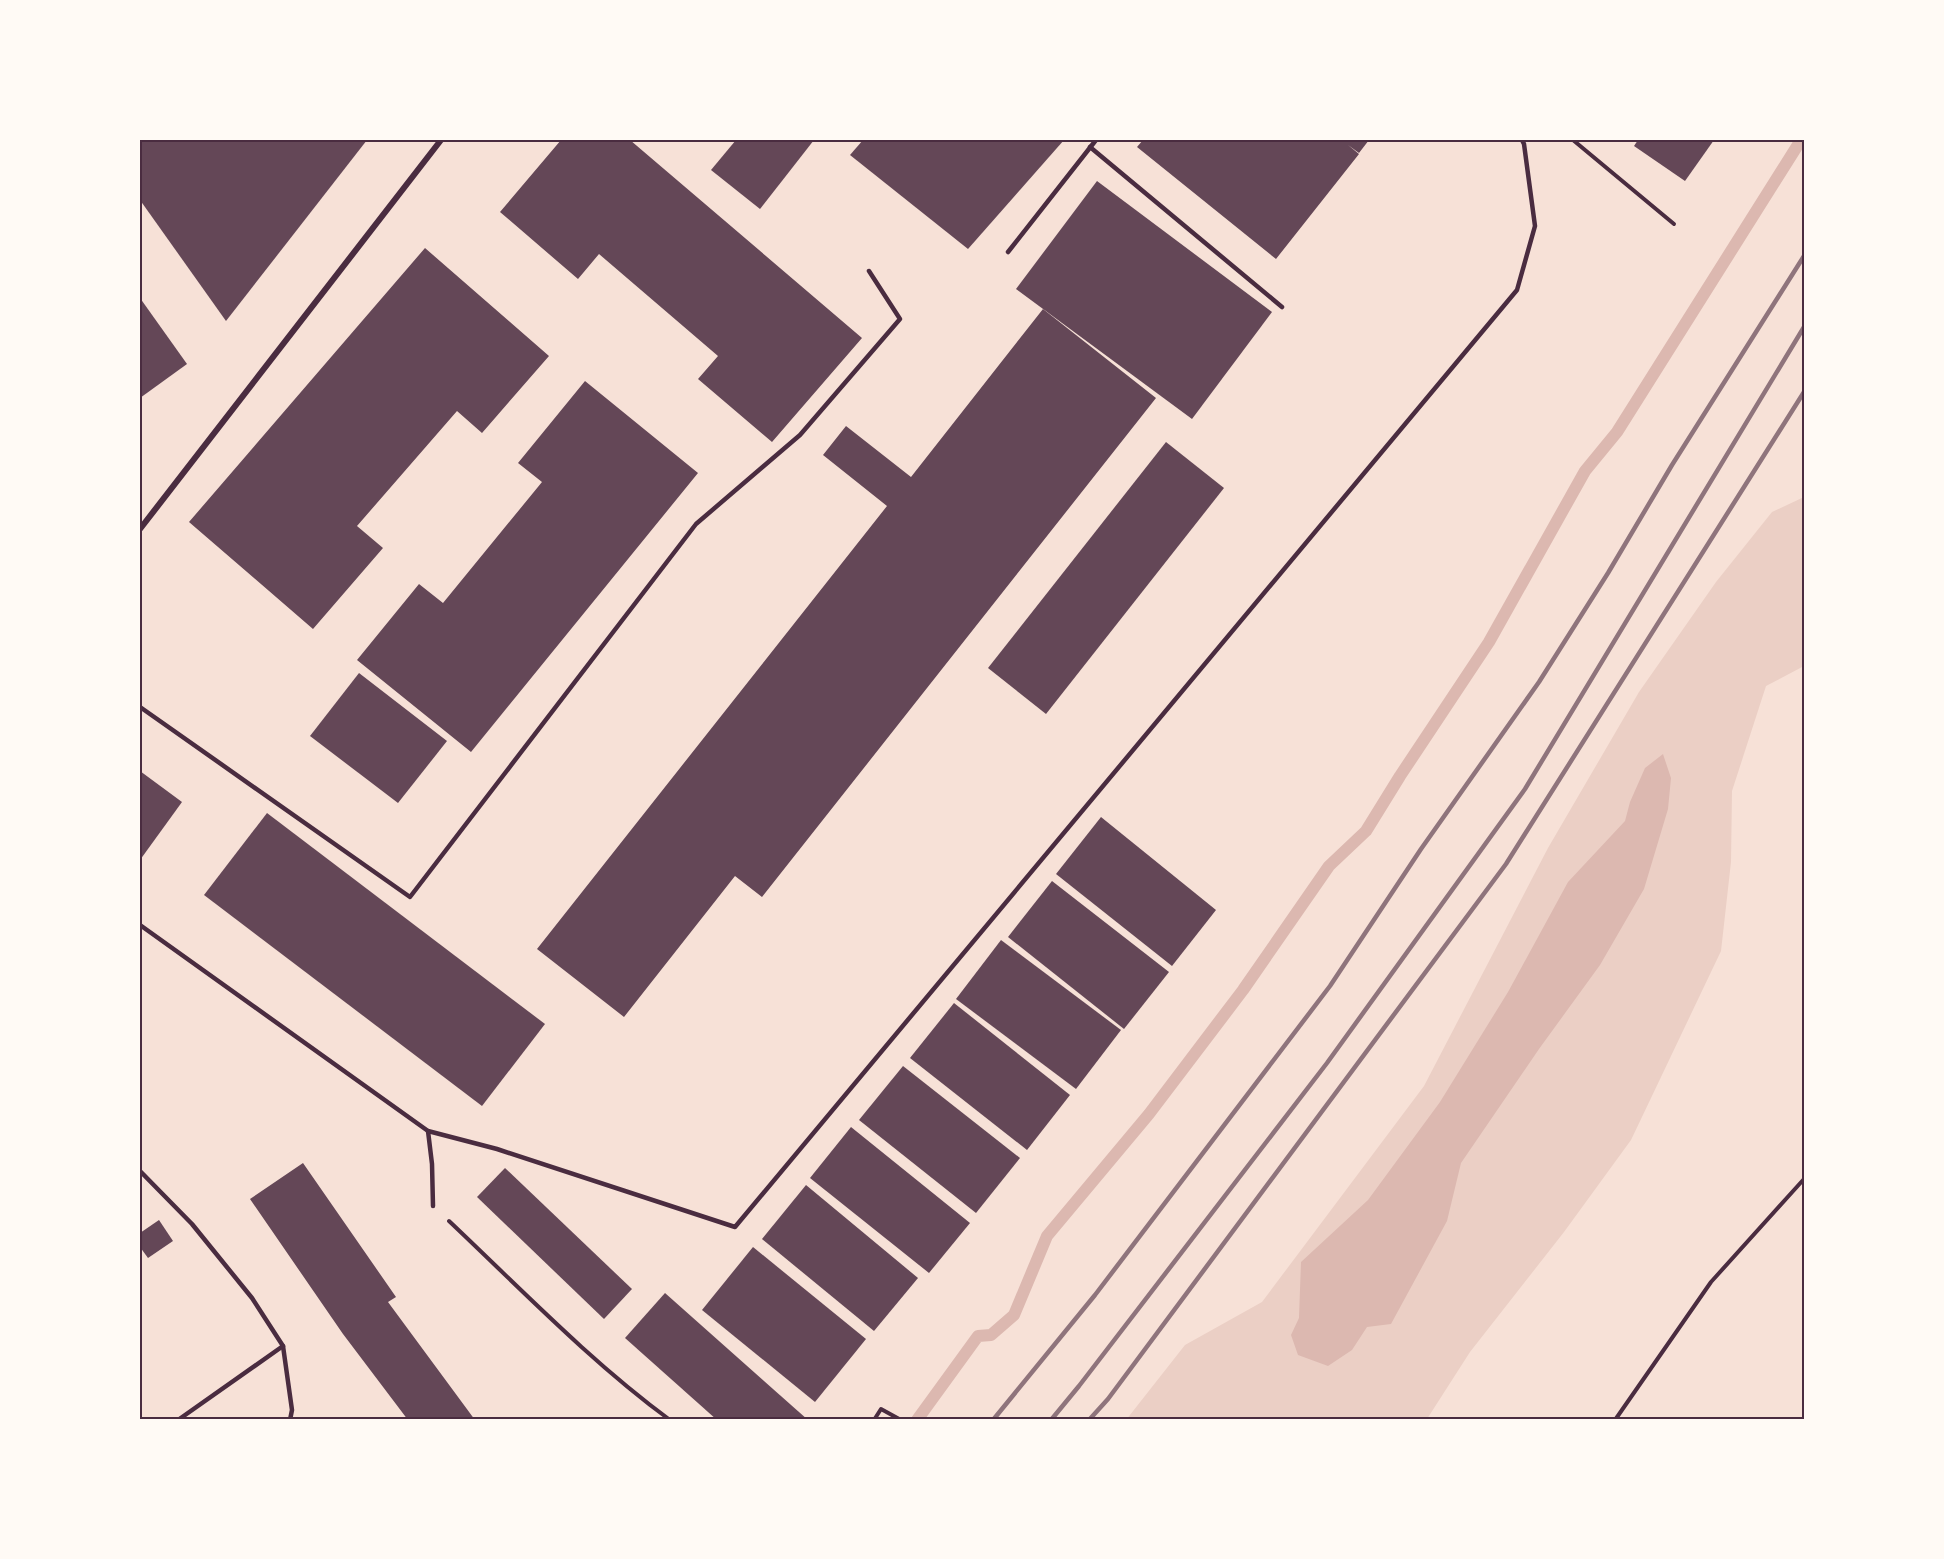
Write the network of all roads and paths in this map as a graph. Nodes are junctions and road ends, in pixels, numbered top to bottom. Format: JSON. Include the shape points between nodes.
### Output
{"nodes":[{"id":1,"x":441,"y":140,"type":"edge"},
{"id":2,"x":1096,"y":140,"type":"edge"},
{"id":3,"x":1522,"y":140,"type":"edge"},
{"id":4,"x":1573,"y":140,"type":"edge"},
{"id":5,"x":1090,"y":147,"type":"junction"},
{"id":6,"x":1674,"y":224,"type":"dead end"},
{"id":7,"x":1008,"y":252,"type":"dead end"},
{"id":8,"x":869,"y":271,"type":"dead end"},
{"id":9,"x":1282,"y":307,"type":"dead end"},
{"id":10,"x":140,"y":529,"type":"edge"},
{"id":11,"x":140,"y":707,"type":"edge"},
{"id":12,"x":140,"y":925,"type":"edge"},
{"id":13,"x":428,"y":1131,"type":"junction"},
{"id":14,"x":140,"y":1171,"type":"edge"},
{"id":15,"x":1804,"y":1179,"type":"edge"},
{"id":16,"x":433,"y":1206,"type":"joint"},
{"id":17,"x":283,"y":1346,"type":"junction"},
{"id":18,"x":177,"y":1419,"type":"edge"},
{"id":19,"x":290,"y":1419,"type":"edge"},
{"id":20,"x":670,"y":1419,"type":"edge"},
{"id":21,"x":874,"y":1419,"type":"edge"},
{"id":22,"x":901,"y":1419,"type":"edge"},
{"id":23,"x":1615,"y":1419,"type":"edge"}],
"edges":[{"from":1,"to":10,"type":"street"},
{"from":2,"to":5,"type":"lane"},
{"from":3,"to":13,"type":"lane","via":[[1535,226],[1517,290],[735,1227],[497,1149]]},
{"from":4,"to":6,"type":"path"},
{"from":5,"to":7,"type":"lane"},
{"from":5,"to":9,"type":"lane"},
{"from":8,"to":11,"type":"lane","via":[[900,319],[800,435],[696,524],[410,897]]},
{"from":12,"to":13,"type":"lane"},
{"from":13,"to":16,"type":"lane"},
{"from":14,"to":17,"type":"lane","via":[[192,1224],[237,1279]]},
{"from":15,"to":23,"type":"path","via":[[1711,1282]]},
{"from":16,"to":20,"type":"path","via":[[595,1360]]},
{"from":17,"to":18,"type":"lane"},
{"from":17,"to":19,"type":"lane"},
{"from":21,"to":22,"type":"path","via":[[881,1409]]}]}
